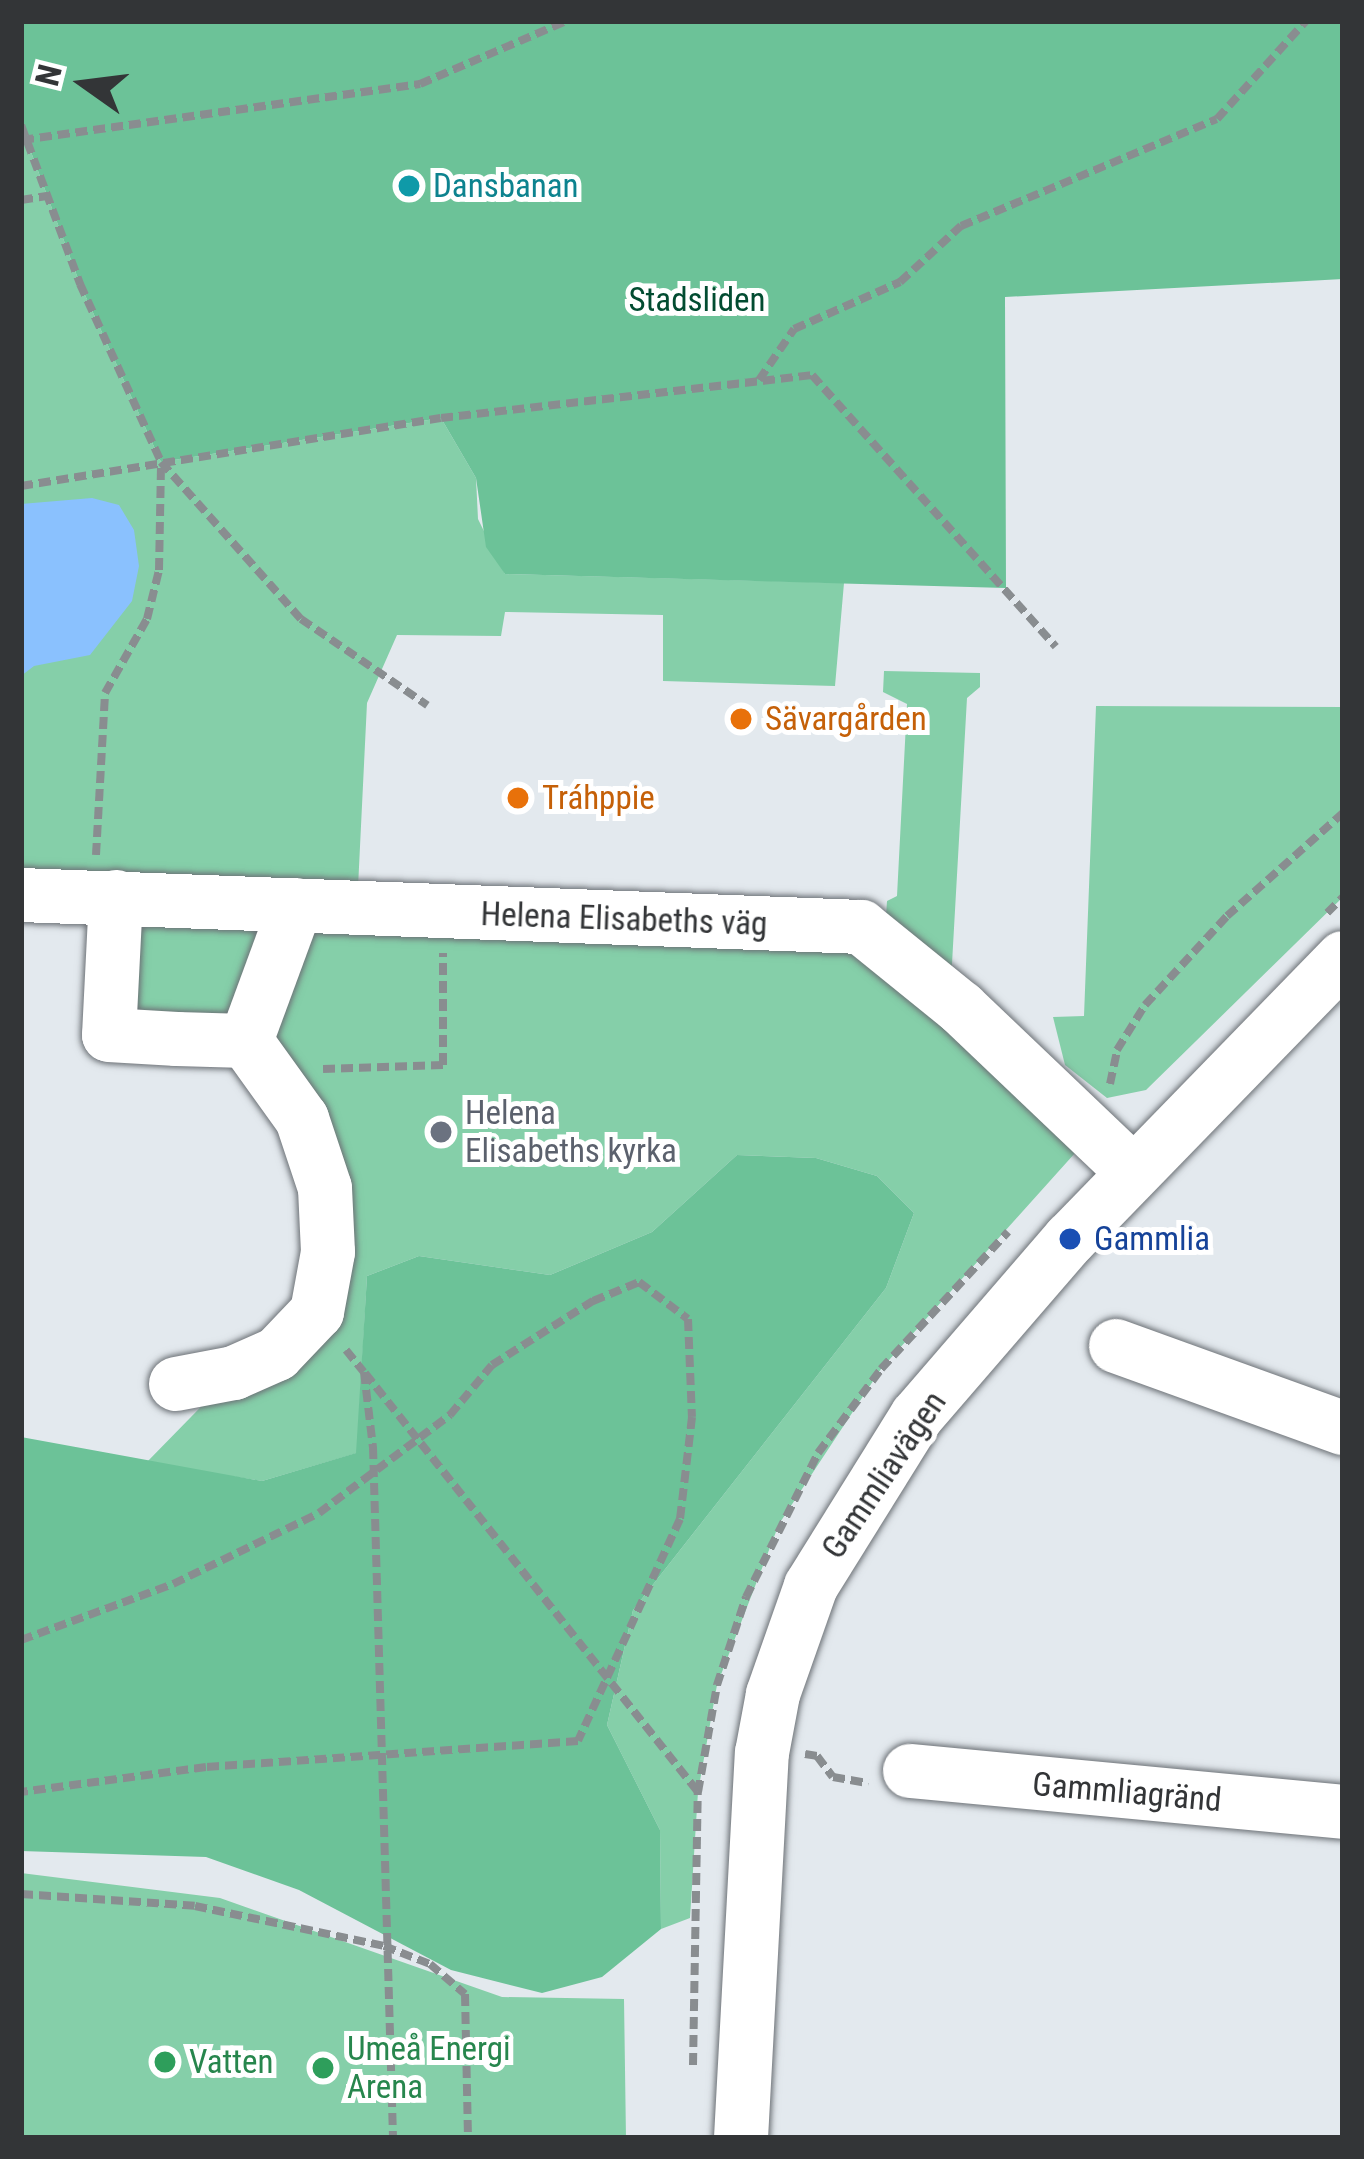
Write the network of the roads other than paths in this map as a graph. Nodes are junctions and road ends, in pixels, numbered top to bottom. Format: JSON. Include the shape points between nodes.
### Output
{"nodes":[{"id":1,"x":21,"y":895,"type":"edge"},
{"id":2,"x":105,"y":897,"type":"junction"},
{"id":3,"x":296,"y":905,"type":"junction"},
{"id":4,"x":1343,"y":958,"type":"edge"},
{"id":5,"x":257,"y":1056,"type":"junction"},
{"id":6,"x":1133,"y":1172,"type":"junction"},
{"id":7,"x":1116,"y":1346,"type":"dead end"},
{"id":8,"x":176,"y":1384,"type":"dead end"},
{"id":9,"x":1343,"y":1428,"type":"edge"},
{"id":10,"x":910,"y":1771,"type":"road end"},
{"id":11,"x":1343,"y":1812,"type":"edge"},
{"id":12,"x":741,"y":2138,"type":"edge"}],
"edges":[{"from":1,"to":2,"type":"street","name":"Helena Elisabeths väg"},
{"from":2,"to":3,"type":"street","name":"Helena Elisabeths väg","via":[[190,881]]},
{"from":2,"to":5,"type":"street","via":[[109,1035]]},
{"from":3,"to":5,"type":"street"},
{"from":3,"to":6,"type":"street","name":"Helena Elisabeths väg","via":[[430,895],[861,927],[958,1005]]},
{"from":4,"to":6,"type":"street","name":"Gammliavägen"},
{"from":5,"to":8,"type":"street","via":[[302,1120],[325,1189],[328,1252],[317,1312],[277,1354]]},
{"from":6,"to":12,"type":"street","name":"Gammliavägen","via":[[916,1416],[811,1586],[773,1694],[762,1753]]},
{"from":7,"to":9,"type":"street"},
{"from":10,"to":11,"type":"street","name":"Gammliagränd"}]}
